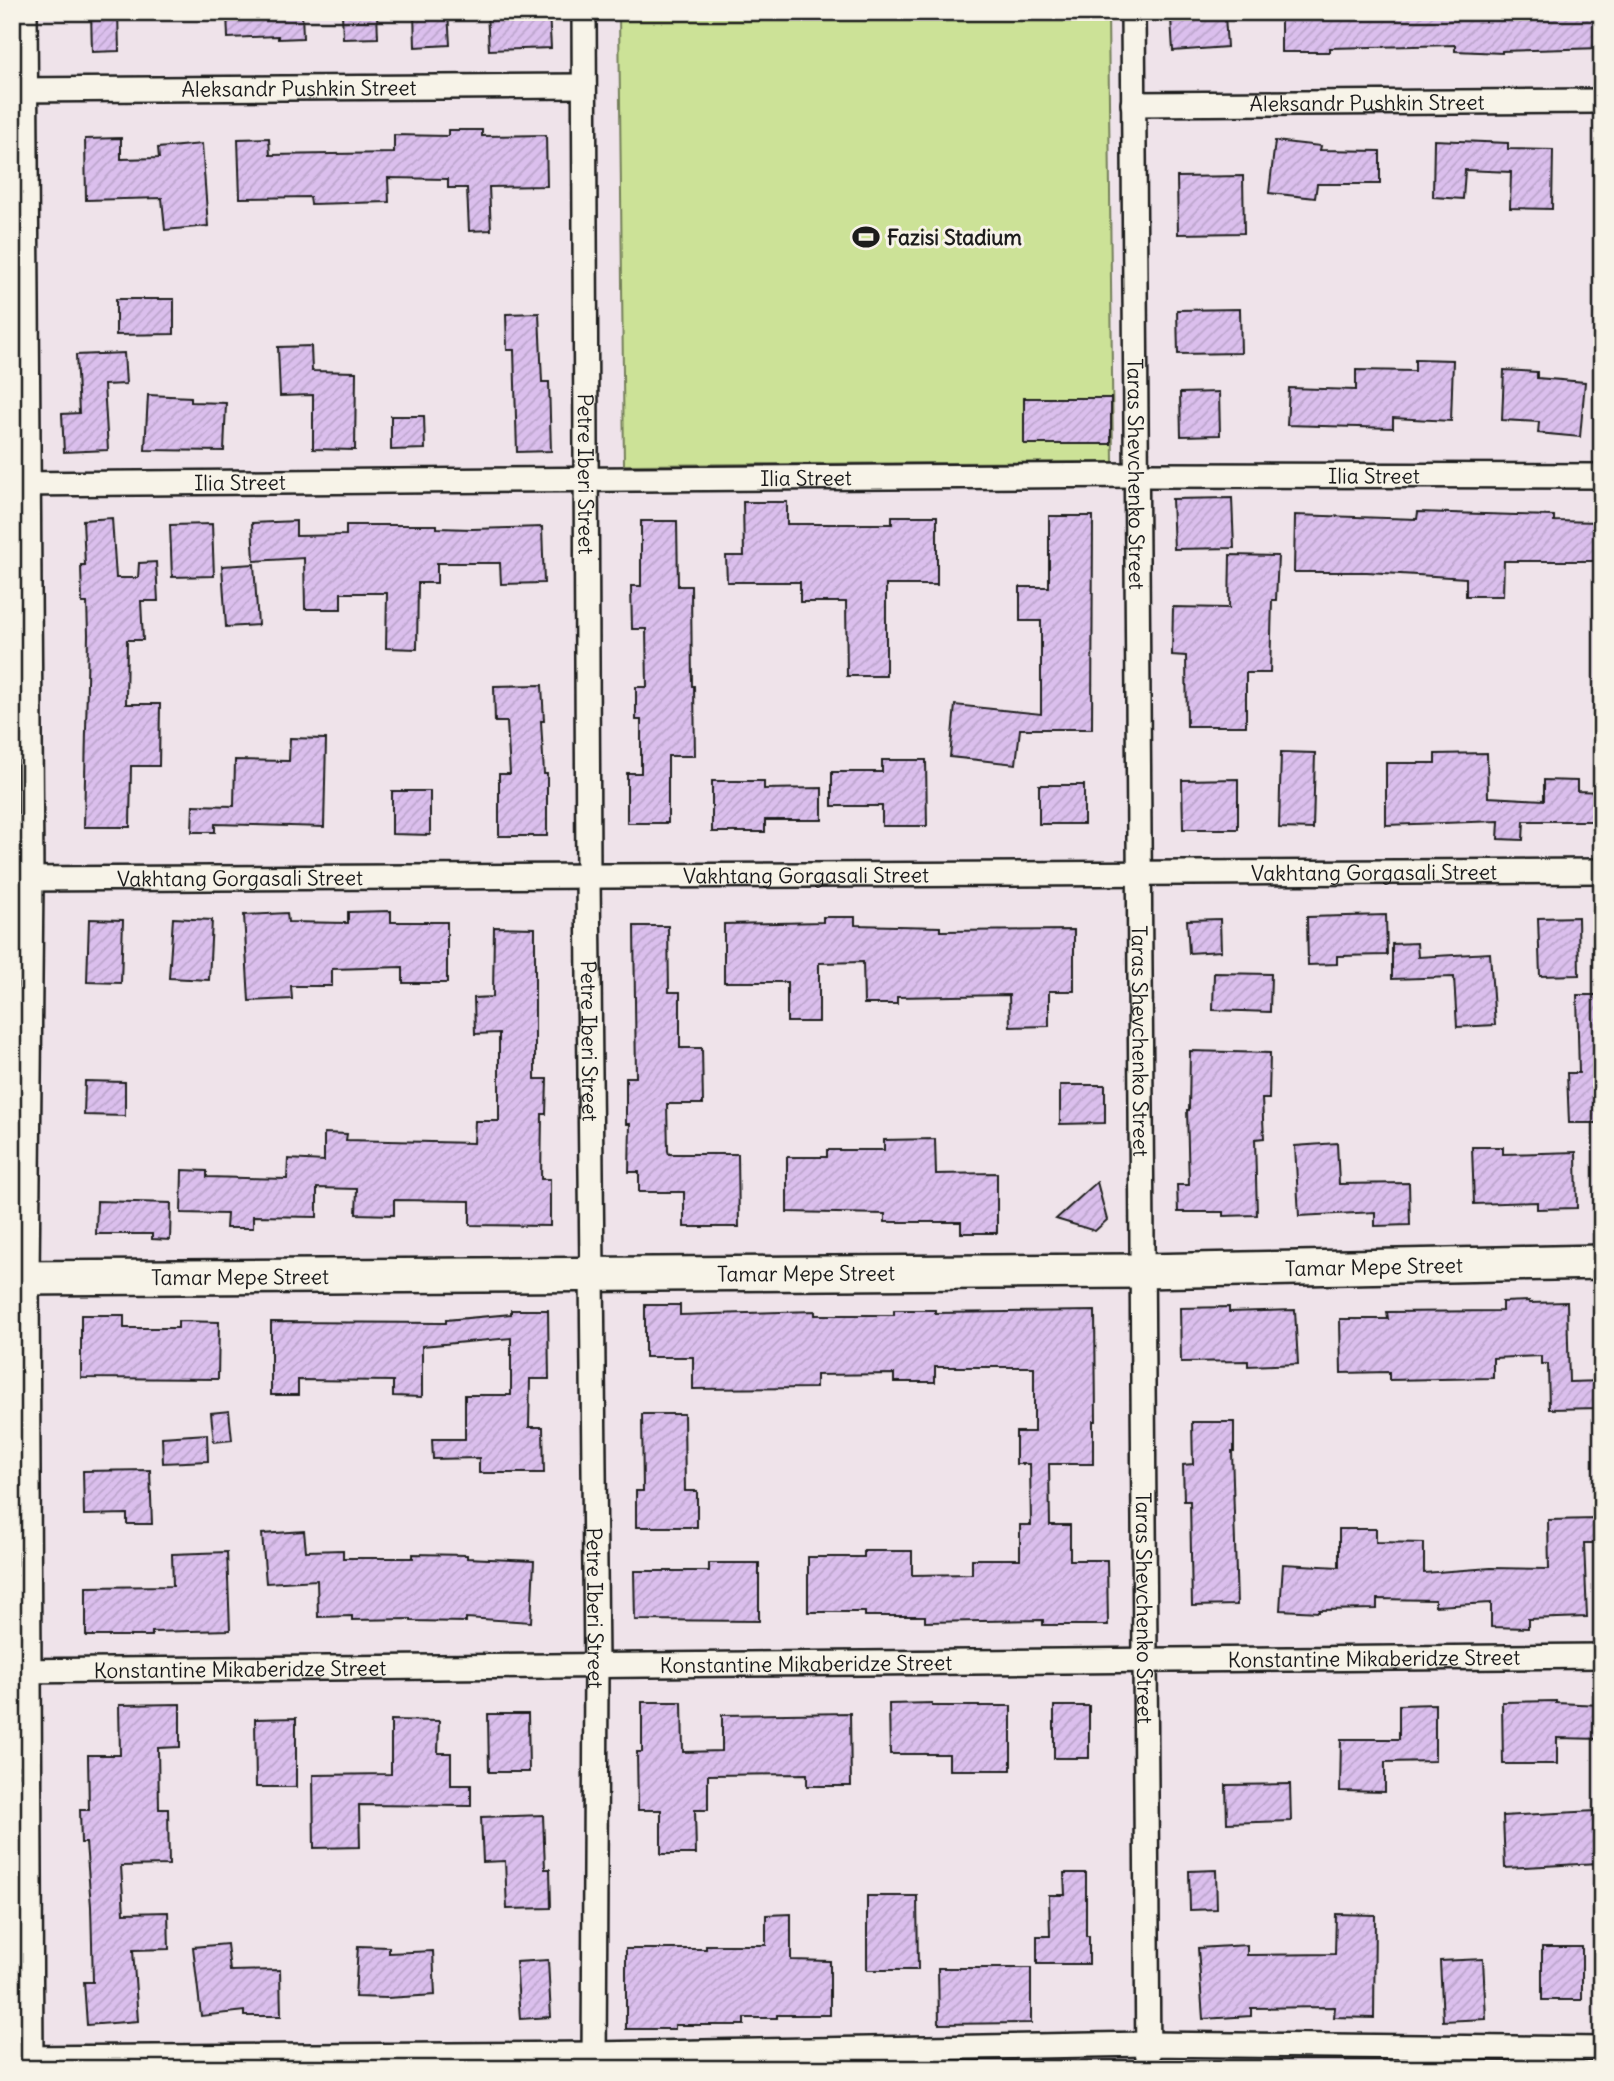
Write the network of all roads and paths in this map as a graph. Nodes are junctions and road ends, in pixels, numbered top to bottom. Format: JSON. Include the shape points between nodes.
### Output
{"nodes":[{"id":1,"x":24,"y":12,"type":"edge"},
{"id":2,"x":584,"y":12,"type":"edge"},
{"id":3,"x":1133,"y":12,"type":"edge"},
{"id":4,"x":584,"y":86,"type":"junction"},
{"id":5,"x":19,"y":90,"type":"edge"},
{"id":6,"x":1602,"y":101,"type":"edge"},
{"id":7,"x":1133,"y":104,"type":"junction"},
{"id":8,"x":1136,"y":475,"type":"junction"},
{"id":9,"x":1602,"y":476,"type":"edge"},
{"id":10,"x":586,"y":479,"type":"junction"},
{"id":11,"x":20,"y":484,"type":"edge"},
{"id":12,"x":1602,"y":871,"type":"edge"},
{"id":13,"x":1140,"y":874,"type":"junction"},
{"id":14,"x":588,"y":877,"type":"junction"},
{"id":15,"x":21,"y":879,"type":"edge"},
{"id":16,"x":1602,"y":1262,"type":"edge"},
{"id":17,"x":1141,"y":1271,"type":"junction"},
{"id":18,"x":593,"y":1275,"type":"junction"},
{"id":19,"x":20,"y":1278,"type":"edge"},
{"id":20,"x":1602,"y":1656,"type":"edge"},
{"id":21,"x":1144,"y":1660,"type":"junction"},
{"id":22,"x":596,"y":1665,"type":"junction"},
{"id":23,"x":21,"y":1671,"type":"edge"},
{"id":24,"x":1147,"y":2044,"type":"junction"},
{"id":25,"x":1602,"y":2049,"type":"edge"},
{"id":26,"x":25,"y":2061,"type":"edge"},
{"id":27,"x":594,"y":2062,"type":"edge"},
{"id":28,"x":1147,"y":2069,"type":"edge"}],
"edges":[{"from":1,"to":5,"type":"street"},
{"from":2,"to":4,"type":"street","name":"Petre Iberi Street"},
{"from":3,"to":7,"type":"street","name":"Taras Shevchenko Street"},
{"from":4,"to":5,"type":"street","name":"Aleksandr Pushkin Street"},
{"from":4,"to":10,"type":"street","name":"Petre Iberi Street"},
{"from":5,"to":11,"type":"street"},
{"from":6,"to":7,"type":"street","name":"Aleksandr Pushkin Street"},
{"from":7,"to":8,"type":"street","name":"Taras Shevchenko Street"},
{"from":8,"to":9,"type":"street","name":"Ilia Street"},
{"from":8,"to":10,"type":"street","name":"Ilia Street"},
{"from":8,"to":13,"type":"street","name":"Taras Shevchenko Street"},
{"from":10,"to":11,"type":"street","name":"Ilia Street"},
{"from":10,"to":14,"type":"street","name":"Petre Iberi Street"},
{"from":11,"to":15,"type":"street"},
{"from":12,"to":13,"type":"street","name":"Vakhtang Gorgasali Street"},
{"from":13,"to":14,"type":"street","name":"Vakhtang Gorgasali Street"},
{"from":13,"to":17,"type":"street","name":"Taras Shevchenko Street"},
{"from":14,"to":15,"type":"street","name":"Vakhtang Gorgasali Street"},
{"from":14,"to":18,"type":"street","name":"Petre Iberi Street"},
{"from":15,"to":19,"type":"street"},
{"from":16,"to":17,"type":"street","name":"Tamar Mepe Street"},
{"from":17,"to":18,"type":"street","name":"Tamar Mepe Street"},
{"from":17,"to":21,"type":"street","name":"Taras Shevchenko Street"},
{"from":18,"to":19,"type":"street","name":"Tamar Mepe Street"},
{"from":18,"to":22,"type":"street","name":"Petre Iberi Street"},
{"from":19,"to":23,"type":"street"},
{"from":20,"to":21,"type":"street","name":"Konstantine Mikaberidze Street"},
{"from":21,"to":22,"type":"street","name":"Konstantine Mikaberidze Street"},
{"from":21,"to":24,"type":"street","name":"Taras Shevchenko Street"},
{"from":22,"to":23,"type":"street","name":"Konstantine Mikaberidze Street"},
{"from":22,"to":27,"type":"street","name":"Petre Iberi Street"},
{"from":23,"to":26,"type":"street"},
{"from":24,"to":25,"type":"street"},
{"from":24,"to":27,"type":"street"},
{"from":24,"to":28,"type":"street","name":"Taras Shevchenko Street"},
{"from":26,"to":27,"type":"street"}]}
